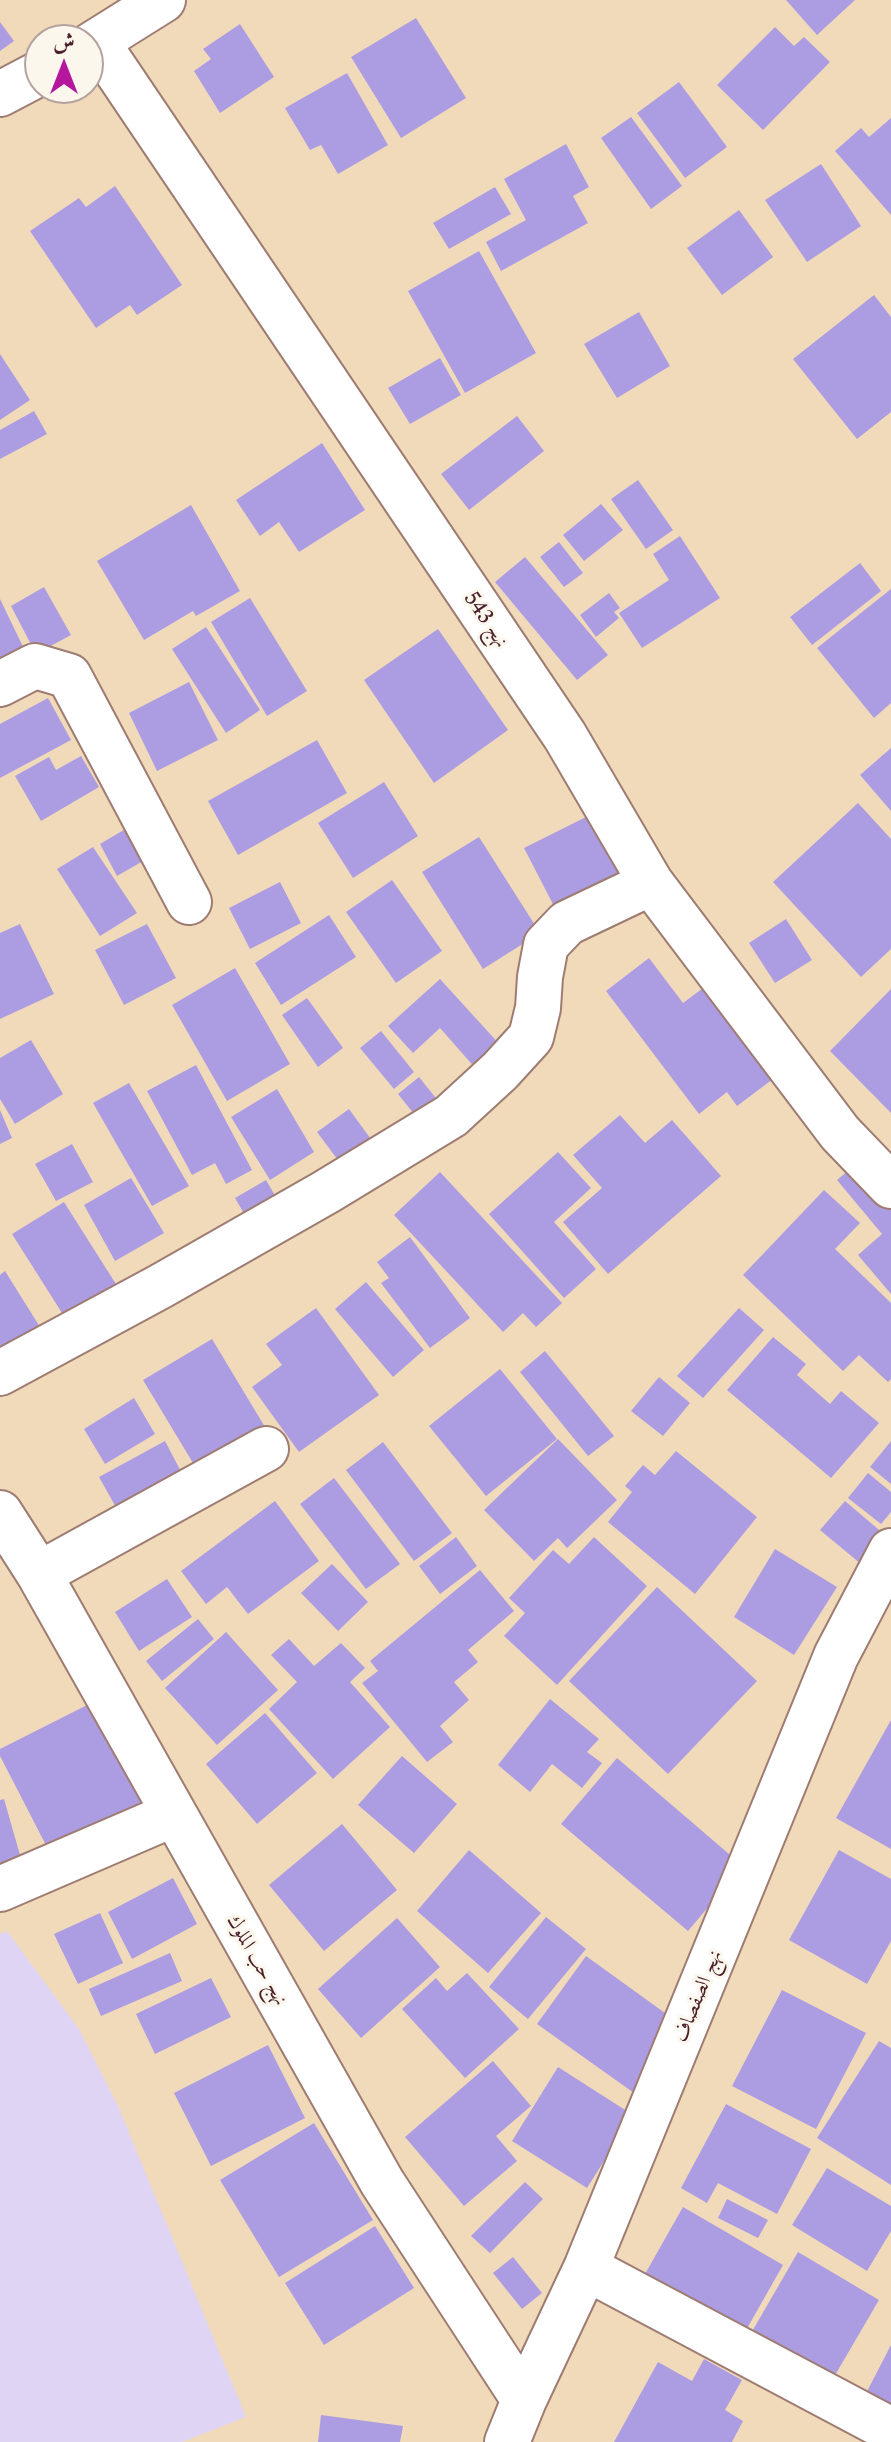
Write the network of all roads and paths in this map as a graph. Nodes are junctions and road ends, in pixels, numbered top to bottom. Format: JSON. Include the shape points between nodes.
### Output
{"nodes":[{"id":1,"x":163,"y":0,"type":"edge"},
{"id":2,"x":104,"y":37,"type":"edge"},
{"id":3,"x":104,"y":63,"type":"edge"},
{"id":4,"x":24,"y":81,"type":"edge"},
{"id":5,"x":0,"y":94,"type":"edge"},
{"id":6,"x":0,"y":684,"type":"edge"},
{"id":7,"x":651,"y":883,"type":"junction"},
{"id":8,"x":189,"y":902,"type":"dead end"},
{"id":9,"x":891,"y":1186,"type":"edge"},
{"id":10,"x":0,"y":1373,"type":"edge"},
{"id":11,"x":266,"y":1449,"type":"dead end"},
{"id":12,"x":0,"y":1513,"type":"edge"},
{"id":13,"x":891,"y":1551,"type":"edge"},
{"id":14,"x":39,"y":1574,"type":"junction"},
{"id":15,"x":174,"y":1814,"type":"junction"},
{"id":16,"x":0,"y":1889,"type":"edge"},
{"id":17,"x":586,"y":2268,"type":"junction"},
{"id":18,"x":524,"y":2400,"type":"junction"},
{"id":19,"x":891,"y":2430,"type":"edge"},
{"id":20,"x":507,"y":2442,"type":"edge"}],
"edges":[{"from":1,"to":2,"type":"street"},
{"from":3,"to":7,"type":"street","name":"نهج 543","via":[[565,736]]},
{"from":4,"to":5,"type":"street"},
{"from":6,"to":8,"type":"street","via":[[35,666],[69,676]]},
{"from":7,"to":9,"type":"street","name":"نهج 543","via":[[840,1133]]},
{"from":7,"to":10,"type":"street","via":[[567,923],[546,945],[531,1037],[451,1116],[312,1200]]},
{"from":11,"to":14,"type":"street"},
{"from":12,"to":14,"type":"street","name":"نهج حب الملوك"},
{"from":13,"to":17,"type":"street","name":"نهج الصفصاف","via":[[836,1656]]},
{"from":14,"to":15,"type":"street","name":"نهج حب الملوك"},
{"from":15,"to":16,"type":"street"},
{"from":15,"to":18,"type":"street","name":"نهج حب الملوك","via":[[382,2182]]},
{"from":17,"to":18,"type":"street","name":"نهج الصفصاف"},
{"from":17,"to":19,"type":"street"},
{"from":18,"to":20,"type":"street","name":"نهج الصفصاف"}]}
